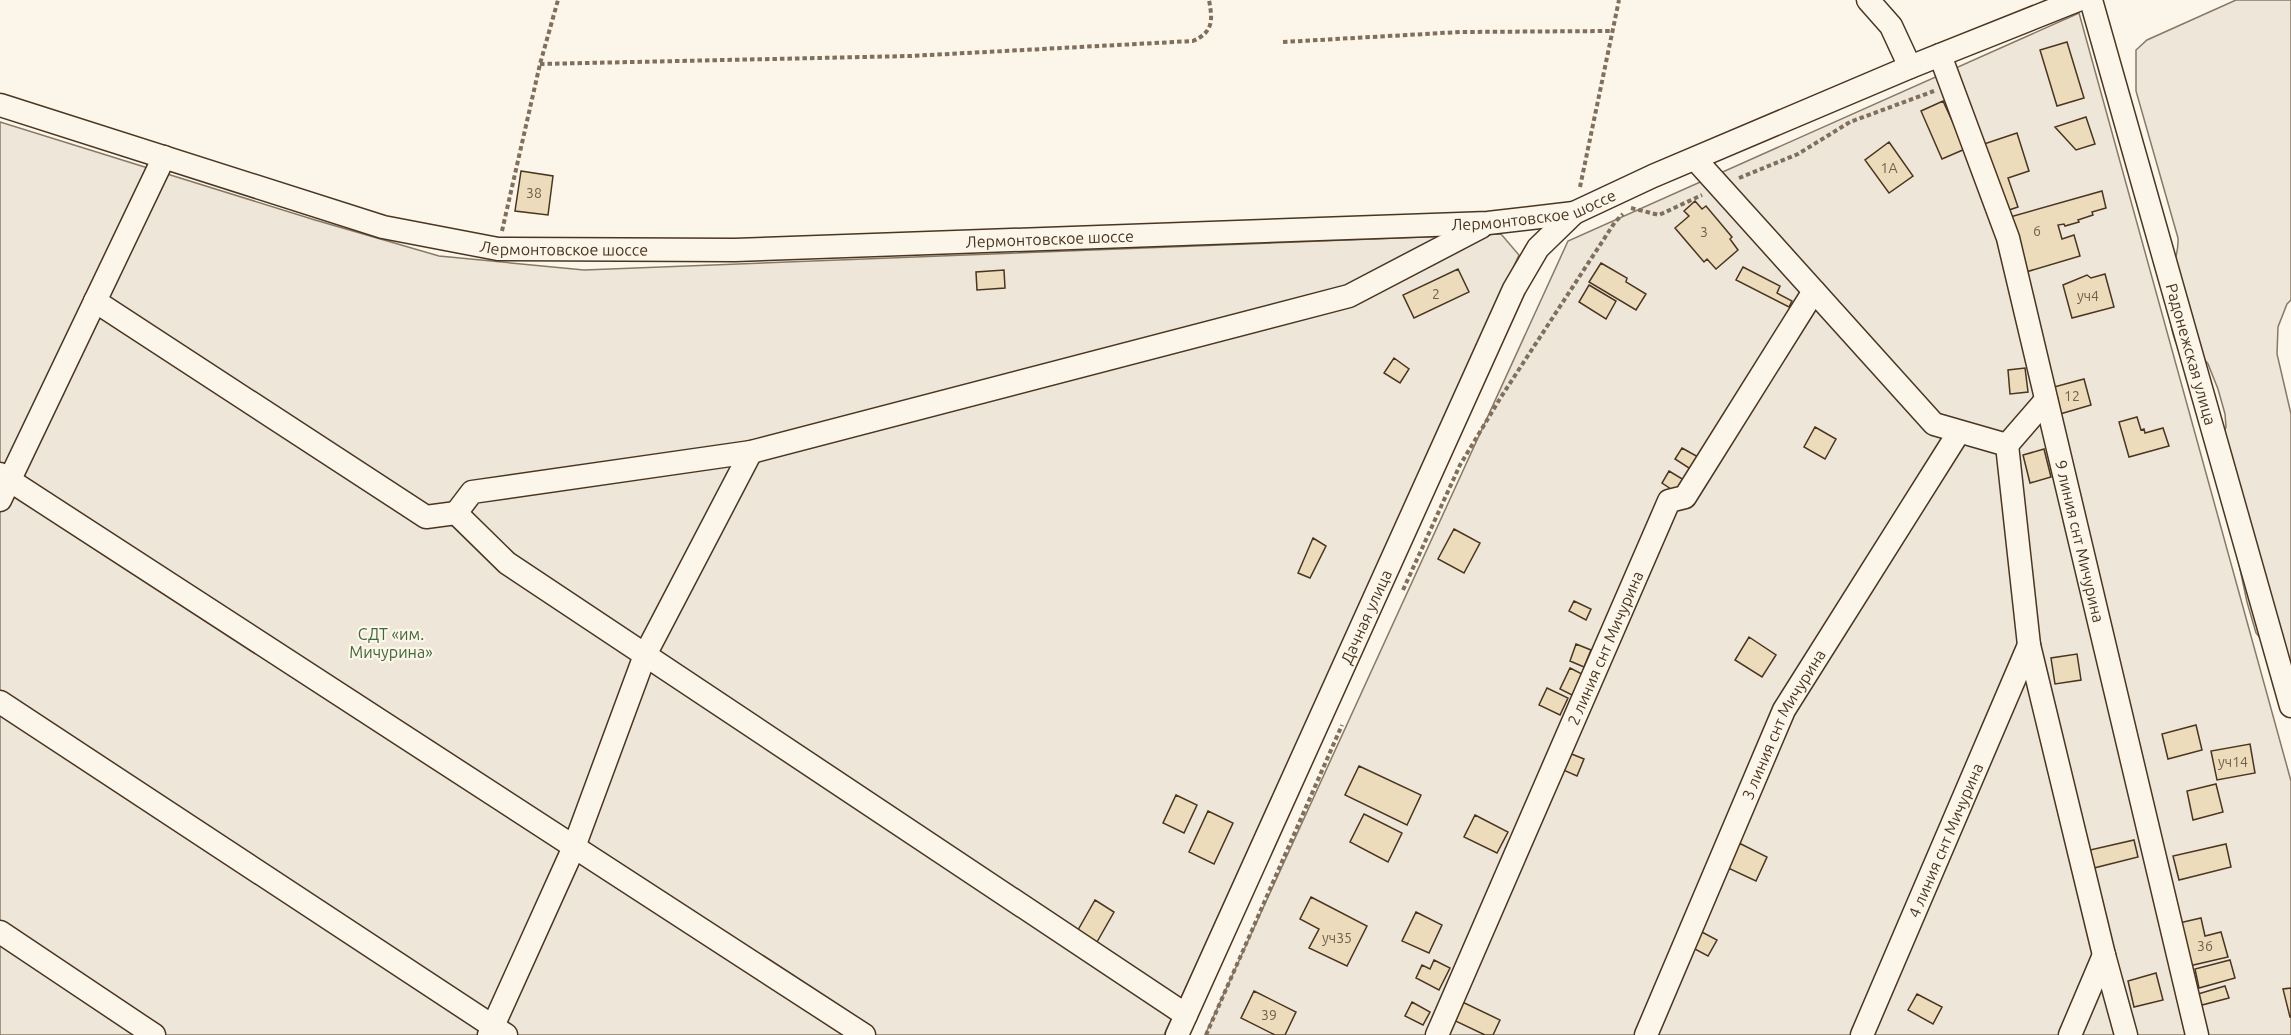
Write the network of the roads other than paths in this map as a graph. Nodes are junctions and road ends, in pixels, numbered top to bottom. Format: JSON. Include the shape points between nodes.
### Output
{"nodes":[{"id":1,"x":1868,"y":0,"type":"edge"},
{"id":2,"x":2078,"y":0,"type":"edge"},
{"id":3,"x":2091,"y":0,"type":"edge"},
{"id":4,"x":1940,"y":55,"type":"junction"},
{"id":5,"x":1910,"y":67,"type":"junction"},
{"id":6,"x":0,"y":105,"type":"edge"},
{"id":7,"x":164,"y":157,"type":"junction"},
{"id":8,"x":1695,"y":159,"type":"junction"},
{"id":9,"x":1574,"y":213,"type":"junction"},
{"id":10,"x":1488,"y":223,"type":"junction"},
{"id":11,"x":1814,"y":291,"type":"junction"},
{"id":12,"x":95,"y":301,"type":"junction"},
{"id":13,"x":2046,"y":400,"type":"junction"},
{"id":14,"x":1959,"y":432,"type":"junction"},
{"id":15,"x":2007,"y":446,"type":"junction"},
{"id":16,"x":751,"y":452,"type":"junction"},
{"id":17,"x":3,"y":484,"type":"edge"},
{"id":18,"x":456,"y":513,"type":"junction"},
{"id":19,"x":2029,"y":645,"type":"junction"},
{"id":20,"x":645,"y":655,"type":"junction"},
{"id":21,"x":0,"y":702,"type":"edge"},
{"id":22,"x":2291,"y":706,"type":"edge"},
{"id":23,"x":574,"y":846,"type":"junction"},
{"id":24,"x":0,"y":932,"type":"edge"},
{"id":25,"x":2104,"y":955,"type":"junction"},
{"id":26,"x":1181,"y":1025,"type":"edge"},
{"id":27,"x":496,"y":1032,"type":"edge"},
{"id":28,"x":154,"y":1035,"type":"edge"},
{"id":29,"x":864,"y":1035,"type":"edge"},
{"id":30,"x":1437,"y":1035,"type":"edge"},
{"id":31,"x":1646,"y":1035,"type":"edge"},
{"id":32,"x":1862,"y":1035,"type":"edge"},
{"id":33,"x":2070,"y":1035,"type":"edge"},
{"id":34,"x":2126,"y":1035,"type":"edge"},
{"id":35,"x":2197,"y":1035,"type":"edge"}],
"edges":[{"from":1,"to":5,"type":"street","via":[[1891,26]]},
{"from":2,"to":4,"type":"street","name":"Лермонтовское шоссе"},
{"from":3,"to":22,"type":"street","name":"Радонежская улица"},
{"from":4,"to":5,"type":"street","name":"Лермонтовское шоссе"},
{"from":4,"to":13,"type":"street","name":"9 линия снт Мичурина","via":[[2008,238]]},
{"from":5,"to":8,"type":"street","name":"Лермонтовское шоссе"},
{"from":6,"to":7,"type":"street","name":"Лермонтовское шоссе"},
{"from":7,"to":10,"type":"street","name":"Лермонтовское шоссе","via":[[382,227],[498,249],[735,250]]},
{"from":7,"to":12,"type":"street"},
{"from":8,"to":9,"type":"street","name":"Лермонтовское шоссе"},
{"from":8,"to":11,"type":"street"},
{"from":9,"to":10,"type":"street","name":"Лермонтовское шоссе"},
{"from":9,"to":26,"type":"street","name":"Дачная улица","via":[[1538,248],[1514,289]]},
{"from":10,"to":16,"type":"street","via":[[1349,296]]},
{"from":11,"to":14,"type":"street","via":[[1934,424]]},
{"from":11,"to":30,"type":"street","name":"2 линия снт Мичурина","via":[[1685,497],[1669,501]]},
{"from":12,"to":17,"type":"street"},
{"from":12,"to":18,"type":"street","via":[[426,517]]},
{"from":13,"to":15,"type":"street"},
{"from":13,"to":35,"type":"street","name":"9 линия снт Мичурина"},
{"from":14,"to":15,"type":"street"},
{"from":14,"to":31,"type":"street","name":"3 линия снт Мичурина","via":[[1784,710]]},
{"from":15,"to":19,"type":"street"},
{"from":16,"to":18,"type":"street","via":[[472,492]]},
{"from":16,"to":20,"type":"street"},
{"from":17,"to":23,"type":"street"},
{"from":18,"to":20,"type":"street","via":[[507,563]]},
{"from":19,"to":25,"type":"street"},
{"from":19,"to":32,"type":"street","name":"4 линия снт Мичурина"},
{"from":20,"to":23,"type":"street"},
{"from":20,"to":26,"type":"street"},
{"from":21,"to":27,"type":"street"},
{"from":23,"to":27,"type":"street"},
{"from":23,"to":29,"type":"street"},
{"from":24,"to":28,"type":"street"},
{"from":25,"to":33,"type":"street"},
{"from":25,"to":34,"type":"street"}]}
